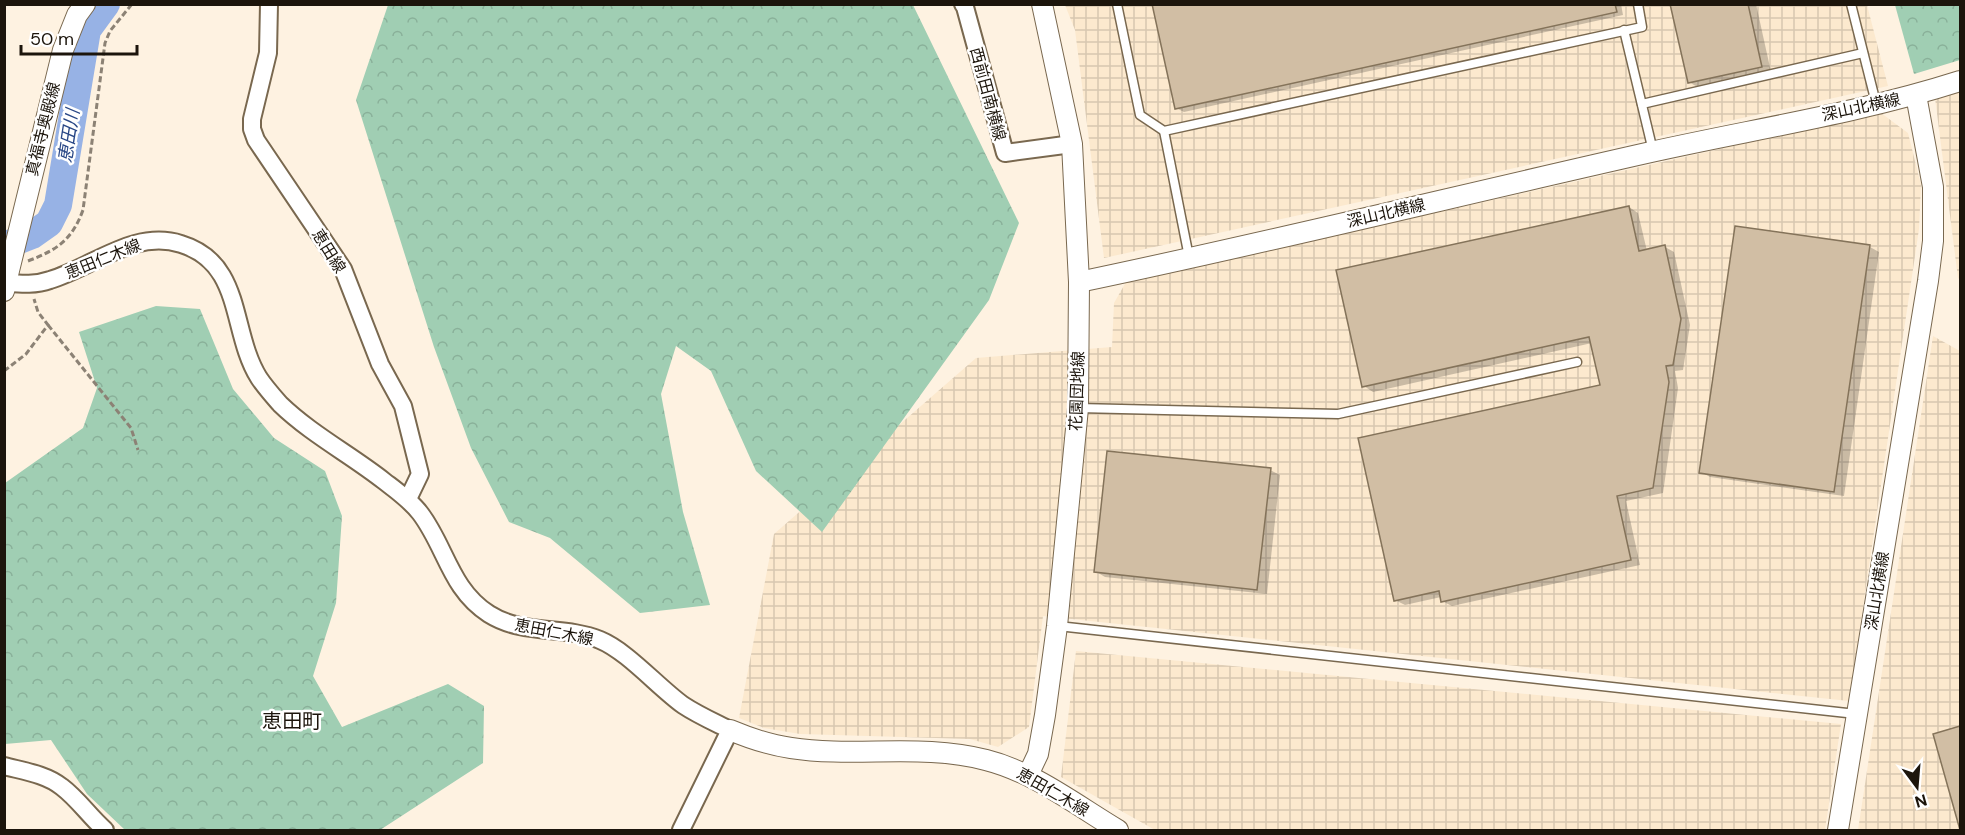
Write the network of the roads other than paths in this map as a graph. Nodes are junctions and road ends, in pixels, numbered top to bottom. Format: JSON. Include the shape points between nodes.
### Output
{"nodes":[{"id":1,"x":85,"y":4,"type":"edge"},
{"id":2,"x":269,"y":4,"type":"edge"},
{"id":3,"x":963,"y":4,"type":"edge"},
{"id":4,"x":1042,"y":4,"type":"edge"},
{"id":5,"x":1117,"y":4,"type":"edge"},
{"id":6,"x":1638,"y":4,"type":"edge"},
{"id":7,"x":1851,"y":4,"type":"edge"},
{"id":8,"x":1624,"y":30,"type":"junction"},
{"id":9,"x":1863,"y":53,"type":"junction"},
{"id":10,"x":1960,"y":81,"type":"edge"},
{"id":11,"x":1916,"y":95,"type":"junction"},
{"id":12,"x":1642,"y":104,"type":"junction"},
{"id":13,"x":1876,"y":104,"type":"junction"},
{"id":14,"x":1164,"y":131,"type":"junction"},
{"id":15,"x":1072,"y":144,"type":"junction"},
{"id":16,"x":1653,"y":152,"type":"junction"},
{"id":17,"x":15,"y":227,"type":"edge"},
{"id":18,"x":1190,"y":259,"type":"junction"},
{"id":19,"x":1079,"y":282,"type":"junction"},
{"id":20,"x":6,"y":287,"type":"edge"},
{"id":21,"x":1577,"y":362,"type":"dead end"},
{"id":22,"x":1078,"y":408,"type":"junction"},
{"id":23,"x":408,"y":499,"type":"junction"},
{"id":24,"x":1057,"y":626,"type":"junction"},
{"id":25,"x":1857,"y":714,"type":"junction"},
{"id":26,"x":730,"y":730,"type":"junction"},
{"id":27,"x":4,"y":766,"type":"edge"},
{"id":28,"x":1028,"y":775,"type":"junction"},
{"id":29,"x":105,"y":831,"type":"edge"},
{"id":30,"x":681,"y":831,"type":"edge"},
{"id":31,"x":1118,"y":831,"type":"edge"},
{"id":32,"x":1838,"y":831,"type":"edge"}],
"edges":[{"from":1,"to":17,"type":"street","name":"真福寺奥殿線","via":[[63,50]]},
{"from":2,"to":23,"type":"street","name":"恵田線","via":[[268,52],[252,129],[343,269],[380,364],[403,406],[420,474]]},
{"from":3,"to":15,"type":"street","name":"西前田南横線","via":[[1005,153]]},
{"from":4,"to":15,"type":"street","name":"花園団地線"},
{"from":5,"to":14,"type":"lane","via":[[1140,115]]},
{"from":6,"to":8,"type":"lane","via":[[1642,27]]},
{"from":7,"to":9,"type":"lane"},
{"from":8,"to":12,"type":"lane"},
{"from":8,"to":14,"type":"lane"},
{"from":9,"to":12,"type":"lane"},
{"from":9,"to":13,"type":"lane"},
{"from":10,"to":11,"type":"street"},
{"from":11,"to":13,"type":"street","name":"深山北横線"},
{"from":11,"to":25,"type":"street","name":"深山北横線","via":[[1933,187],[1933,241]]},
{"from":12,"to":16,"type":"lane"},
{"from":13,"to":16,"type":"street","name":"深山北横線"},
{"from":14,"to":18,"type":"lane"},
{"from":15,"to":19,"type":"street","name":"花園団地線"},
{"from":16,"to":18,"type":"street","name":"深山北横線"},
{"from":17,"to":20,"type":"street","name":"真福寺奥殿線"},
{"from":18,"to":19,"type":"street","name":"深山北横線"},
{"from":19,"to":22,"type":"street","name":"花園団地線"},
{"from":20,"to":23,"type":"street","name":"恵田仁木線","via":[[51,280],[150,240],[192,248],[210,260],[230,289],[246,349],[258,377],[270,392],[298,418]]},
{"from":21,"to":22,"type":"lane","via":[[1338,414]]},
{"from":22,"to":24,"type":"street","name":"花園団地線"},
{"from":23,"to":26,"type":"street","name":"恵田仁木線","via":[[426,521],[470,600],[511,625],[580,633],[603,641],[684,705]]},
{"from":24,"to":25,"type":"lane"},
{"from":24,"to":28,"type":"street","name":"花園団地線","via":[[1038,754]]},
{"from":25,"to":32,"type":"street","name":"深山北横線"},
{"from":26,"to":28,"type":"street","name":"恵田仁木線","via":[[792,748],[954,754],[1009,766]]},
{"from":26,"to":30,"type":"street"},
{"from":27,"to":29,"type":"street","via":[[62,787]]},
{"from":28,"to":31,"type":"street","name":"恵田仁木線"}]}
